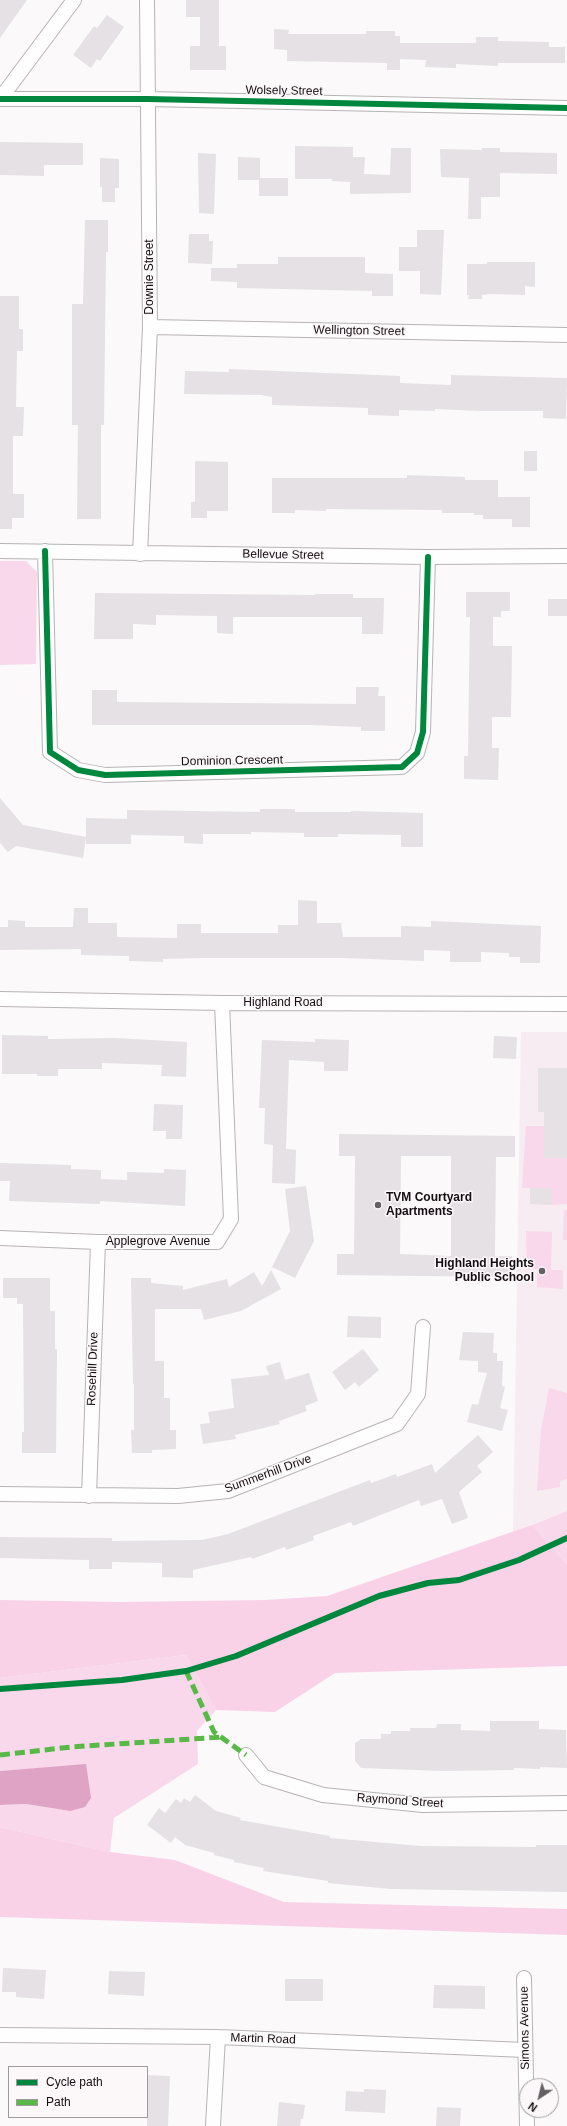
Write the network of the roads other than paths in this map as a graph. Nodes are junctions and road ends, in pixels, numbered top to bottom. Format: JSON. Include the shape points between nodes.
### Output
{"nodes":[{"id":1,"x":74,"y":0,"type":"edge"},
{"id":2,"x":147,"y":0,"type":"edge"},
{"id":3,"x":0,"y":99,"type":"edge"},
{"id":4,"x":148,"y":99,"type":"junction"},
{"id":5,"x":567,"y":108,"type":"edge"},
{"id":6,"x":150,"y":327,"type":"junction"},
{"id":7,"x":567,"y":335,"type":"edge"},
{"id":8,"x":0,"y":551,"type":"edge"},
{"id":9,"x":45,"y":551,"type":"junction"},
{"id":10,"x":140,"y":554,"type":"junction"},
{"id":11,"x":567,"y":556,"type":"edge"},
{"id":12,"x":428,"y":557,"type":"junction"},
{"id":13,"x":0,"y":999,"type":"edge"},
{"id":14,"x":222,"y":1003,"type":"junction"},
{"id":15,"x":567,"y":1004,"type":"edge"},
{"id":16,"x":0,"y":1238,"type":"edge"},
{"id":17,"x":98,"y":1242,"type":"junction"},
{"id":18,"x":424,"y":1327,"type":"dead end"},
{"id":19,"x":0,"y":1494,"type":"edge"},
{"id":20,"x":89,"y":1496,"type":"junction"},
{"id":21,"x":246,"y":1755,"type":"dead end"},
{"id":22,"x":567,"y":1803,"type":"edge"},
{"id":23,"x":524,"y":1978,"type":"dead end"},
{"id":24,"x":0,"y":2035,"type":"edge"},
{"id":25,"x":218,"y":2037,"type":"junction"},
{"id":26,"x":525,"y":2050,"type":"junction"},
{"id":27,"x":213,"y":2126,"type":"edge"},
{"id":28,"x":527,"y":2126,"type":"edge"}],
"edges":[{"from":1,"to":3,"type":"street"},
{"from":2,"to":4,"type":"street","name":"Downie Street"},
{"from":3,"to":4,"type":"street","name":"Wolsely Street"},
{"from":4,"to":5,"type":"street","name":"Wolsely Street"},
{"from":4,"to":6,"type":"street","name":"Downie Street"},
{"from":6,"to":7,"type":"street","name":"Wellington Street"},
{"from":6,"to":10,"type":"street","name":"Downie Street"},
{"from":8,"to":9,"type":"street","name":"Bellevue Street"},
{"from":9,"to":10,"type":"street","name":"Bellevue Street"},
{"from":9,"to":12,"type":"street","name":"Dominion Crescent","via":[[50,752],[78,770],[105,775],[402,767],[417,753],[423,732]]},
{"from":10,"to":12,"type":"street","name":"Bellevue Street"},
{"from":11,"to":12,"type":"street","name":"Bellevue Street"},
{"from":13,"to":14,"type":"street","name":"Highland Road"},
{"from":14,"to":15,"type":"street","name":"Highland Road"},
{"from":14,"to":17,"type":"street","name":"Applegrove Avenue","via":[[231,1219],[217,1242]]},
{"from":16,"to":17,"type":"street","name":"Applegrove Avenue"},
{"from":17,"to":20,"type":"street","name":"Rosehill Drive"},
{"from":18,"to":20,"type":"street","name":"Summerhill Drive","via":[[418,1394],[397,1424],[228,1491],[178,1496]]},
{"from":19,"to":20,"type":"street","name":"Summerhill Drive"},
{"from":21,"to":22,"type":"street","name":"Raymond Street","via":[[264,1777],[323,1795],[423,1805]]},
{"from":23,"to":26,"type":"street","name":"Simons Avenue"},
{"from":24,"to":25,"type":"street","name":"Martin Road"},
{"from":25,"to":26,"type":"street","name":"Martin Road"},
{"from":25,"to":27,"type":"street"},
{"from":26,"to":28,"type":"street","name":"Simons Avenue"}]}
